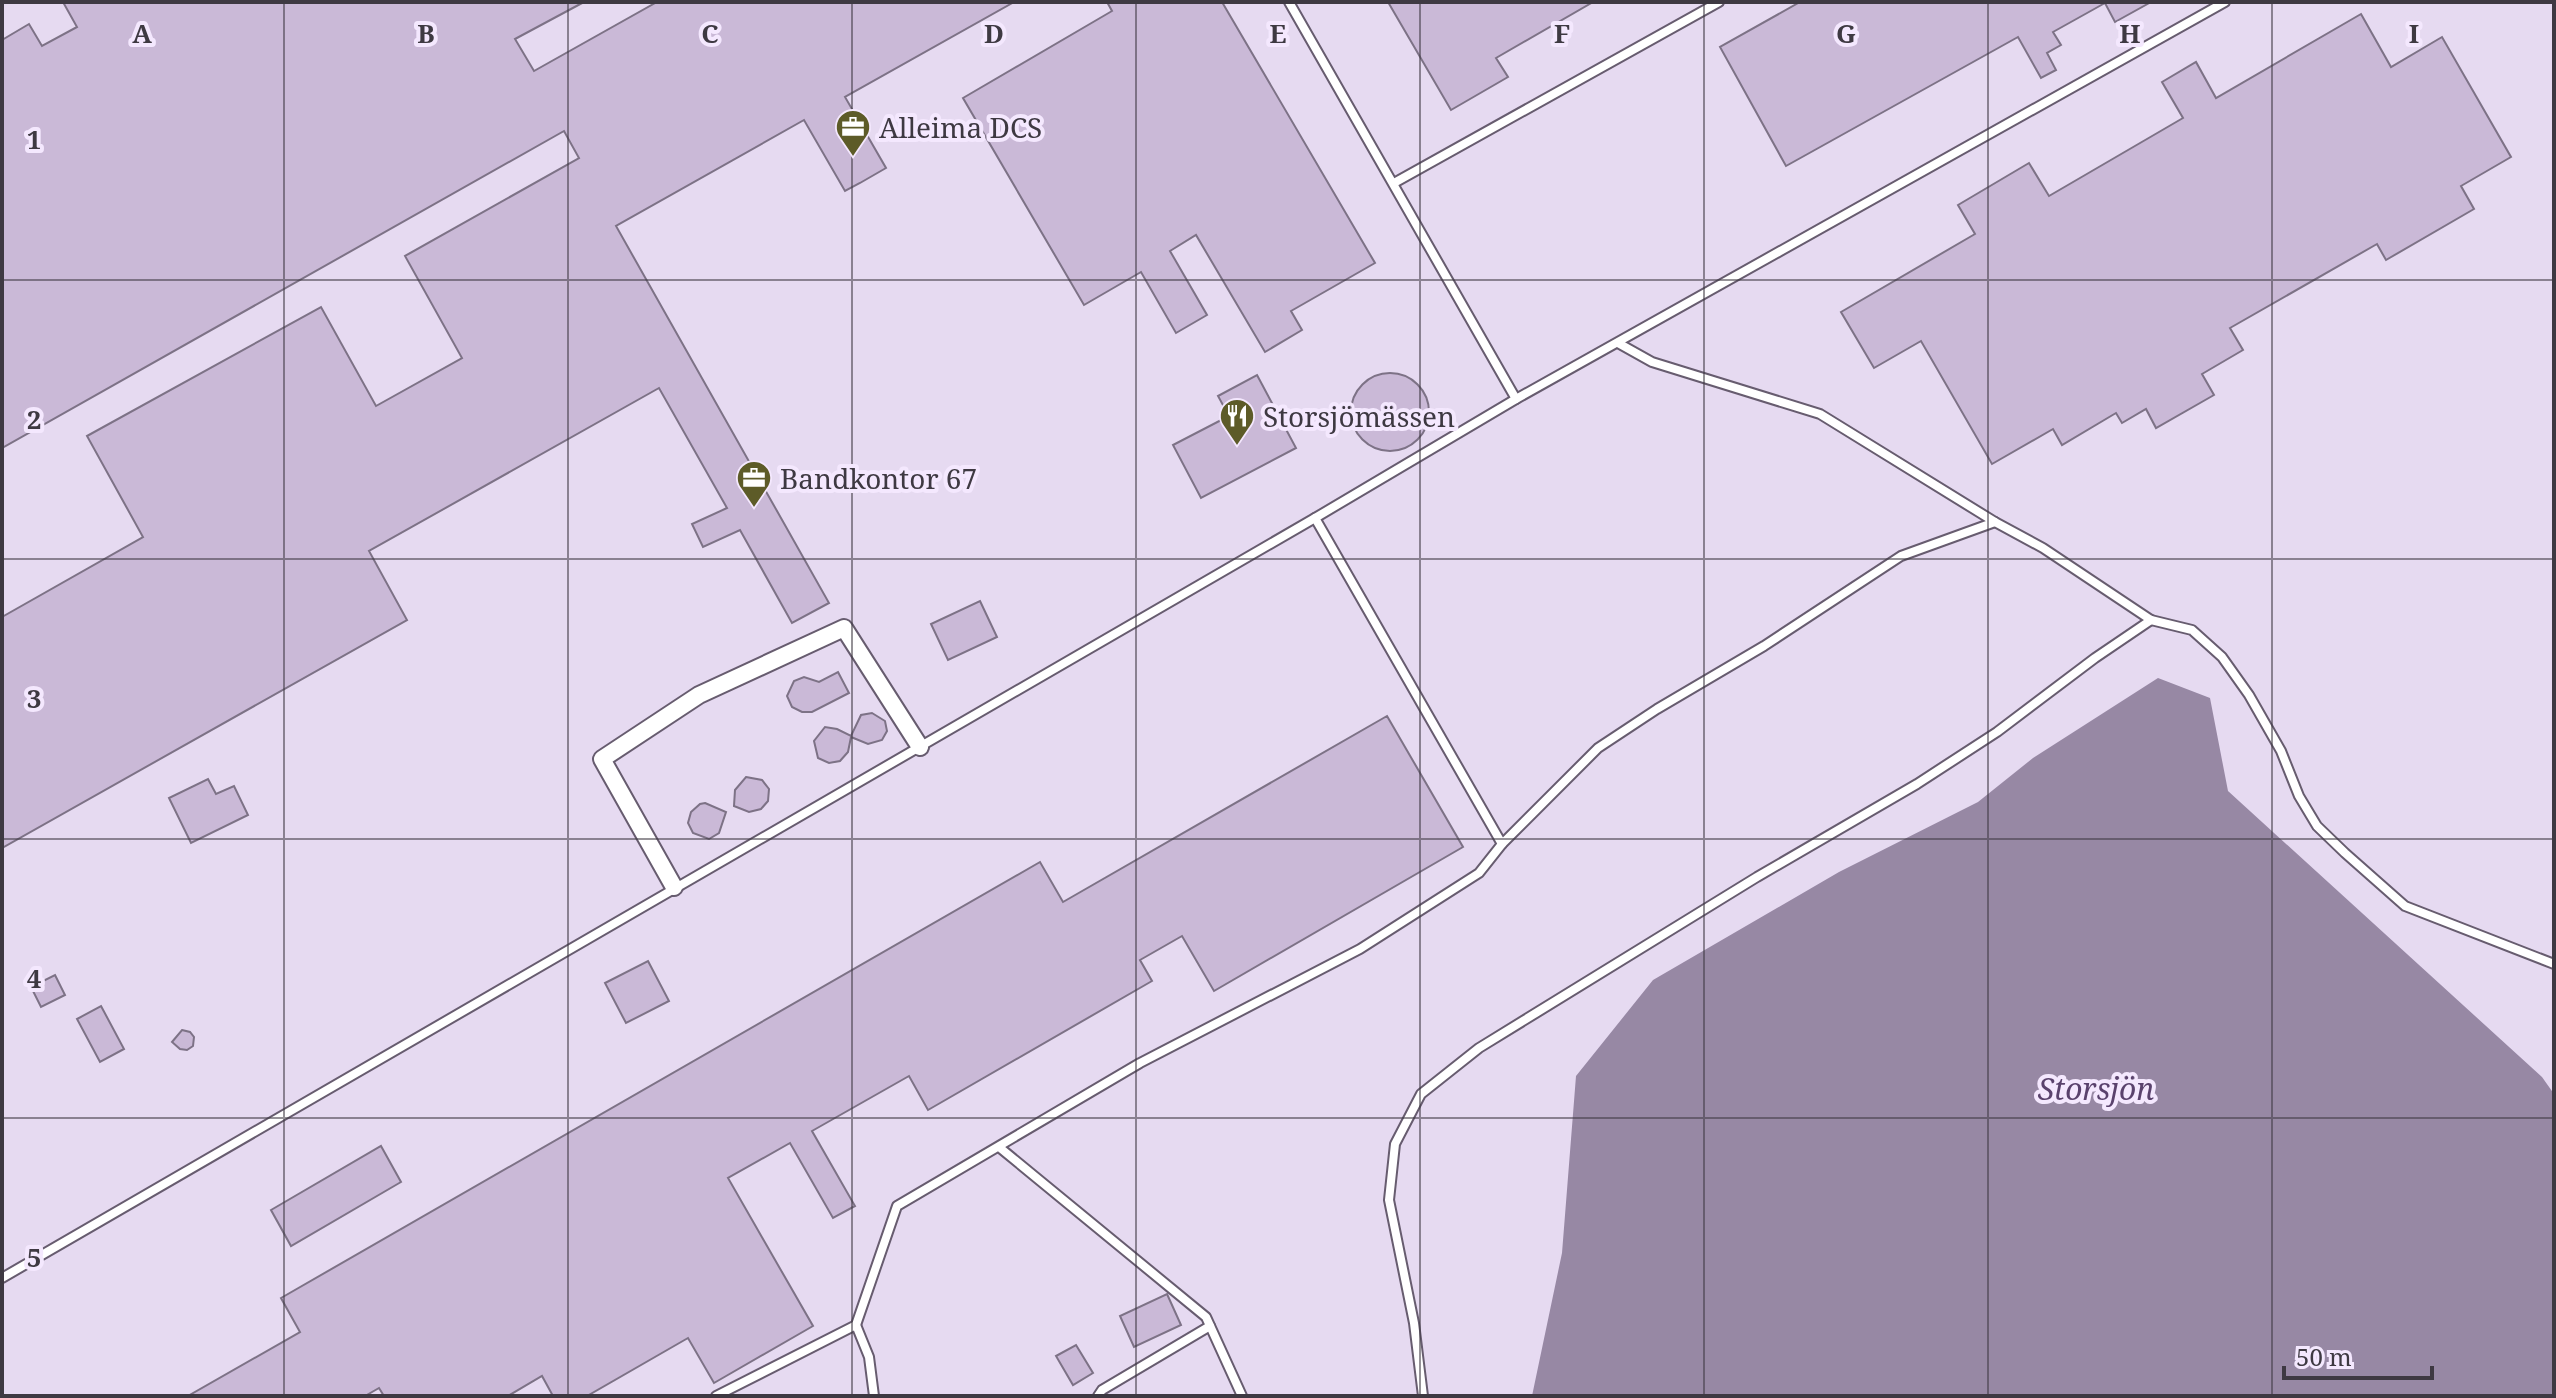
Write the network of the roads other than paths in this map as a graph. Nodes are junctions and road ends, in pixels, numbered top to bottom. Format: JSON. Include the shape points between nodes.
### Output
{"nodes":[{"id":1,"x":1289,"y":2,"type":"edge"},
{"id":2,"x":1719,"y":2,"type":"edge"},
{"id":3,"x":2225,"y":2,"type":"edge"},
{"id":4,"x":1394,"y":183,"type":"junction"},
{"id":5,"x":1618,"y":343,"type":"junction"},
{"id":6,"x":1516,"y":399,"type":"junction"},
{"id":7,"x":1315,"y":518,"type":"junction"},
{"id":8,"x":1995,"y":522,"type":"junction"},
{"id":9,"x":2151,"y":620,"type":"junction"},
{"id":10,"x":920,"y":747,"type":"junction"},
{"id":11,"x":1502,"y":844,"type":"junction"},
{"id":12,"x":674,"y":887,"type":"junction"},
{"id":13,"x":2554,"y":964,"type":"edge"},
{"id":14,"x":999,"y":1147,"type":"junction"},
{"id":15,"x":2,"y":1278,"type":"edge"},
{"id":16,"x":856,"y":1325,"type":"junction"},
{"id":17,"x":1210,"y":1326,"type":"junction"},
{"id":18,"x":716,"y":1396,"type":"edge"},
{"id":19,"x":874,"y":1396,"type":"edge"},
{"id":20,"x":1098,"y":1396,"type":"edge"},
{"id":21,"x":1242,"y":1396,"type":"edge"},
{"id":22,"x":1423,"y":1396,"type":"edge"}],
"edges":[{"from":1,"to":4,"type":"lane"},
{"from":2,"to":4,"type":"lane"},
{"from":3,"to":5,"type":"lane"},
{"from":4,"to":6,"type":"lane"},
{"from":5,"to":6,"type":"lane"},
{"from":5,"to":8,"type":"lane","via":[[1652,362],[1820,414]]},
{"from":6,"to":7,"type":"lane"},
{"from":7,"to":10,"type":"lane"},
{"from":7,"to":11,"type":"lane"},
{"from":8,"to":9,"type":"lane"},
{"from":8,"to":11,"type":"lane","via":[[1901,556],[1657,709],[1598,748]]},
{"from":9,"to":13,"type":"lane","via":[[2192,630],[2222,657],[2249,695],[2317,826],[2405,906]]},
{"from":9,"to":22,"type":"lane","via":[[1984,741],[1479,1048],[1421,1094],[1395,1144],[1389,1200]]},
{"from":10,"to":12,"type":"lane"},
{"from":10,"to":12,"type":"street","via":[[844,628],[699,695],[602,759]]},
{"from":11,"to":14,"type":"lane","via":[[1479,873],[1360,949],[1140,1063]]},
{"from":12,"to":15,"type":"lane"},
{"from":14,"to":16,"type":"lane","via":[[897,1206]]},
{"from":14,"to":17,"type":"lane","via":[[1206,1317]]},
{"from":16,"to":18,"type":"lane"},
{"from":16,"to":19,"type":"lane","via":[[869,1357]]},
{"from":17,"to":20,"type":"lane"},
{"from":17,"to":21,"type":"lane"}]}
